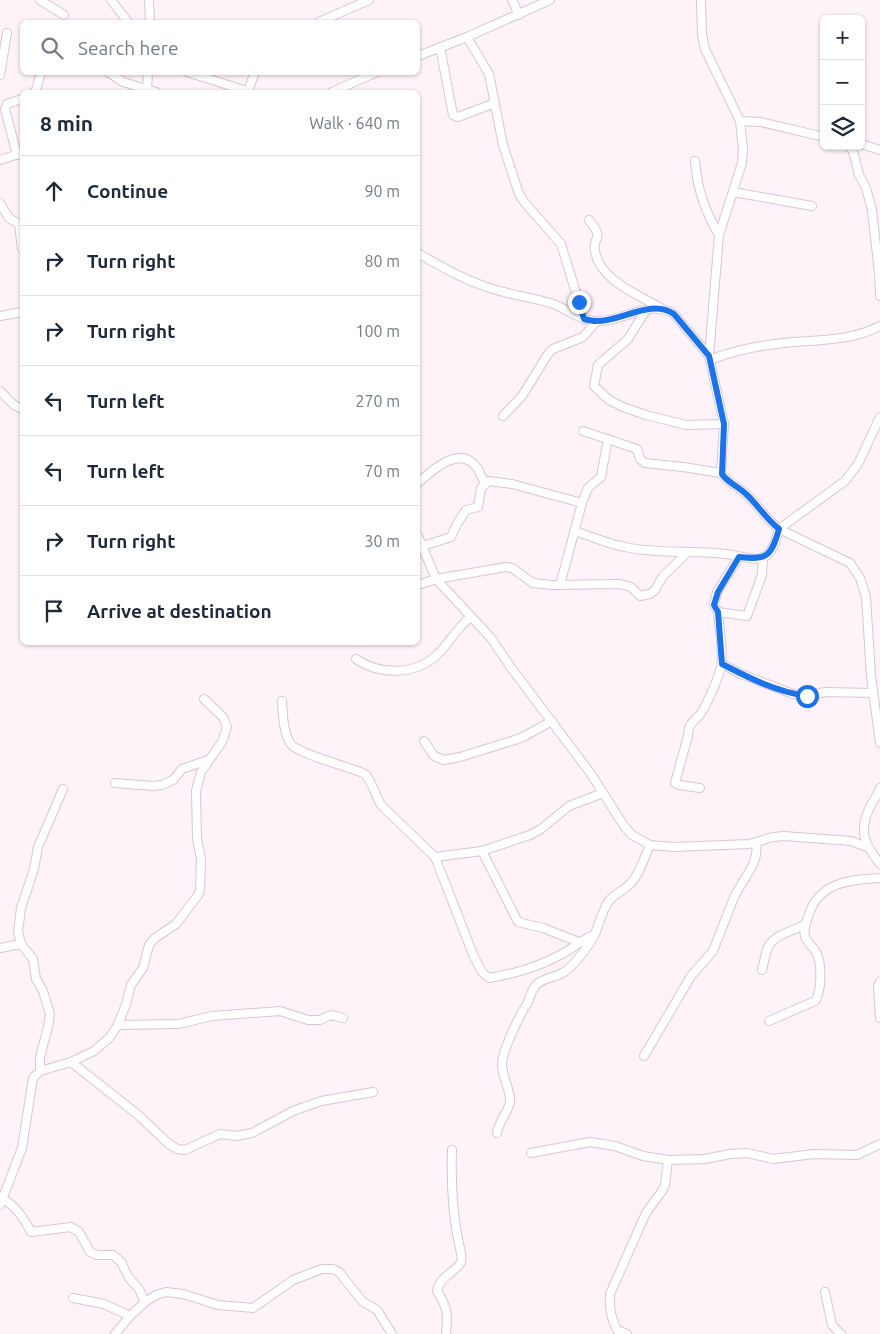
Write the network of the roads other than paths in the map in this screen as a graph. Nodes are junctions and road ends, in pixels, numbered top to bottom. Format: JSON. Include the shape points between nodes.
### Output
{"nodes":[{"id":1,"x":40,"y":0,"type":"edge"},
{"id":2,"x":111,"y":0,"type":"edge"},
{"id":3,"x":150,"y":0,"type":"edge"},
{"id":4,"x":369,"y":0,"type":"edge"},
{"id":5,"x":512,"y":0,"type":"edge"},
{"id":6,"x":550,"y":0,"type":"edge"},
{"id":7,"x":701,"y":0,"type":"edge"},
{"id":8,"x":64,"y":15,"type":"dead end"},
{"id":9,"x":519,"y":15,"type":"junction"},
{"id":10,"x":126,"y":20,"type":"edge"},
{"id":11,"x":150,"y":20,"type":"edge"},
{"id":12,"x":324,"y":20,"type":"edge"},
{"id":13,"x":8,"y":33,"type":"dead end"},
{"id":14,"x":467,"y":37,"type":"junction"},
{"id":15,"x":440,"y":47,"type":"junction"},
{"id":16,"x":420,"y":55,"type":"edge"},
{"id":17,"x":0,"y":75,"type":"edge"},
{"id":18,"x":40,"y":75,"type":"edge"},
{"id":19,"x":112,"y":75,"type":"edge"},
{"id":20,"x":148,"y":75,"type":"edge"},
{"id":21,"x":194,"y":75,"type":"edge"},
{"id":22,"x":254,"y":75,"type":"edge"},
{"id":23,"x":370,"y":75,"type":"edge"},
{"id":24,"x":36,"y":90,"type":"edge"},
{"id":25,"x":147,"y":90,"type":"joint"},
{"id":26,"x":242,"y":90,"type":"edge"},
{"id":27,"x":250,"y":90,"type":"edge"},
{"id":28,"x":336,"y":90,"type":"edge"},
{"id":29,"x":20,"y":100,"type":"edge"},
{"id":30,"x":496,"y":103,"type":"junction"},
{"id":31,"x":740,"y":121,"type":"junction"},
{"id":32,"x":820,"y":135,"type":"edge"},
{"id":33,"x":865,"y":145,"type":"edge"},
{"id":34,"x":852,"y":150,"type":"edge"},
{"id":35,"x":880,"y":150,"type":"edge"},
{"id":36,"x":20,"y":154,"type":"edge"},
{"id":37,"x":0,"y":160,"type":"edge"},
{"id":38,"x":695,"y":161,"type":"dead end"},
{"id":39,"x":734,"y":192,"type":"junction"},
{"id":40,"x":0,"y":203,"type":"edge"},
{"id":41,"x":812,"y":206,"type":"dead end"},
{"id":42,"x":9,"y":218,"type":"junction"},
{"id":43,"x":589,"y":220,"type":"dead end"},
{"id":44,"x":0,"y":222,"type":"edge"},
{"id":45,"x":20,"y":224,"type":"edge"},
{"id":46,"x":719,"y":234,"type":"junction"},
{"id":47,"x":878,"y":252,"type":"edge"},
{"id":48,"x":420,"y":254,"type":"edge"},
{"id":49,"x":880,"y":296,"type":"edge"},
{"id":50,"x":661,"y":308,"type":"junction"},
{"id":51,"x":646,"y":310,"type":"junction"},
{"id":52,"x":20,"y":312,"type":"edge"},
{"id":53,"x":0,"y":316,"type":"edge"},
{"id":54,"x":584,"y":319,"type":"junction"},
{"id":55,"x":596,"y":322,"type":"junction"},
{"id":56,"x":880,"y":326,"type":"edge"},
{"id":57,"x":710,"y":358,"type":"junction"},
{"id":58,"x":0,"y":391,"type":"edge"},
{"id":59,"x":20,"y":408,"type":"edge"},
{"id":60,"x":503,"y":416,"type":"dead end"},
{"id":61,"x":880,"y":417,"type":"edge"},
{"id":62,"x":724,"y":424,"type":"junction"},
{"id":63,"x":583,"y":432,"type":"dead end"},
{"id":64,"x":608,"y":439,"type":"junction"},
{"id":65,"x":722,"y":474,"type":"junction"},
{"id":66,"x":420,"y":481,"type":"edge"},
{"id":67,"x":485,"y":483,"type":"junction"},
{"id":68,"x":582,"y":503,"type":"junction"},
{"id":69,"x":779,"y":529,"type":"junction"},
{"id":70,"x":574,"y":530,"type":"junction"},
{"id":71,"x":420,"y":541,"type":"edge"},
{"id":72,"x":422,"y":546,"type":"junction"},
{"id":73,"x":688,"y":552,"type":"junction"},
{"id":74,"x":739,"y":557,"type":"junction"},
{"id":75,"x":763,"y":558,"type":"junction"},
{"id":76,"x":436,"y":579,"type":"junction"},
{"id":77,"x":420,"y":584,"type":"edge"},
{"id":78,"x":560,"y":585,"type":"junction"},
{"id":79,"x":718,"y":612,"type":"junction"},
{"id":80,"x":471,"y":617,"type":"junction"},
{"id":81,"x":356,"y":659,"type":"dead end"},
{"id":82,"x":722,"y":664,"type":"junction"},
{"id":83,"x":880,"y":673,"type":"edge"},
{"id":84,"x":871,"y":676,"type":"junction"},
{"id":85,"x":873,"y":693,"type":"junction"},
{"id":86,"x":204,"y":699,"type":"dead end"},
{"id":87,"x":282,"y":701,"type":"dead end"},
{"id":88,"x":552,"y":721,"type":"junction"},
{"id":89,"x":424,"y":741,"type":"dead end"},
{"id":90,"x":880,"y":743,"type":"edge"},
{"id":91,"x":208,"y":760,"type":"junction"},
{"id":92,"x":116,"y":783,"type":"dead end"},
{"id":93,"x":63,"y":788,"type":"dead end"},
{"id":94,"x":700,"y":788,"type":"dead end"},
{"id":95,"x":880,"y":792,"type":"edge"},
{"id":96,"x":603,"y":793,"type":"junction"},
{"id":97,"x":757,"y":842,"type":"junction"},
{"id":98,"x":650,"y":845,"type":"junction"},
{"id":99,"x":867,"y":847,"type":"junction"},
{"id":100,"x":482,"y":851,"type":"junction"},
{"id":101,"x":436,"y":857,"type":"junction"},
{"id":102,"x":880,"y":864,"type":"edge"},
{"id":103,"x":880,"y":878,"type":"edge"},
{"id":104,"x":805,"y":926,"type":"junction"},
{"id":105,"x":594,"y":936,"type":"junction"},
{"id":106,"x":579,"y":942,"type":"junction"},
{"id":107,"x":21,"y":944,"type":"junction"},
{"id":108,"x":0,"y":948,"type":"edge"},
{"id":109,"x":762,"y":970,"type":"dead end"},
{"id":110,"x":880,"y":982,"type":"edge"},
{"id":111,"x":343,"y":1018,"type":"dead end"},
{"id":112,"x":880,"y":1018,"type":"edge"},
{"id":113,"x":769,"y":1020,"type":"dead end"},
{"id":114,"x":118,"y":1025,"type":"junction"},
{"id":115,"x":644,"y":1056,"type":"dead end"},
{"id":116,"x":71,"y":1062,"type":"junction"},
{"id":117,"x":40,"y":1071,"type":"junction"},
{"id":118,"x":373,"y":1092,"type":"dead end"},
{"id":119,"x":497,"y":1133,"type":"dead end"},
{"id":120,"x":880,"y":1144,"type":"edge"},
{"id":121,"x":452,"y":1150,"type":"dead end"},
{"id":122,"x":531,"y":1152,"type":"dead end"},
{"id":123,"x":668,"y":1160,"type":"junction"},
{"id":124,"x":1,"y":1202,"type":"edge"},
{"id":125,"x":825,"y":1292,"type":"dead end"},
{"id":126,"x":73,"y":1298,"type":"dead end"},
{"id":127,"x":144,"y":1302,"type":"junction"},
{"id":128,"x":130,"y":1316,"type":"junction"},
{"id":129,"x":115,"y":1334,"type":"edge"},
{"id":130,"x":392,"y":1334,"type":"edge"},
{"id":131,"x":446,"y":1334,"type":"edge"},
{"id":132,"x":627,"y":1334,"type":"edge"},
{"id":133,"x":841,"y":1334,"type":"edge"}],
"edges":[{"from":1,"to":8,"type":"street"},
{"from":2,"to":10,"type":"street"},
{"from":3,"to":11,"type":"street"},
{"from":4,"to":12,"type":"street"},
{"from":5,"to":9,"type":"street"},
{"from":6,"to":9,"type":"street"},
{"from":7,"to":31,"type":"street","via":[[705,49]]},
{"from":9,"to":14,"type":"street"},
{"from":13,"to":17,"type":"street"},
{"from":14,"to":15,"type":"street"},
{"from":14,"to":30,"type":"street","via":[[489,74]]},
{"from":15,"to":16,"type":"street"},
{"from":15,"to":30,"type":"street","via":[[453,116]]},
{"from":18,"to":24,"type":"street"},
{"from":19,"to":25,"type":"street"},
{"from":20,"to":25,"type":"street"},
{"from":21,"to":26,"type":"street"},
{"from":22,"to":27,"type":"street"},
{"from":23,"to":28,"type":"street"},
{"from":29,"to":36,"type":"street","via":[[7,104],[5,109]]},
{"from":30,"to":54,"type":"street","via":[[503,145],[519,194],[561,244]]},
{"from":31,"to":32,"type":"street","via":[[761,122]]},
{"from":31,"to":39,"type":"street","via":[[742,163]]},
{"from":33,"to":35,"type":"street"},
{"from":34,"to":47,"type":"street","via":[[872,210]]},
{"from":36,"to":37,"type":"street"},
{"from":38,"to":46,"type":"street","via":[[697,183]]},
{"from":39,"to":41,"type":"street"},
{"from":39,"to":46,"type":"street"},
{"from":40,"to":42,"type":"street"},
{"from":42,"to":44,"type":"street"},
{"from":42,"to":45,"type":"street"},
{"from":43,"to":50,"type":"street","via":[[599,236],[595,251],[613,281]]},
{"from":46,"to":57,"type":"street"},
{"from":47,"to":49,"type":"street"},
{"from":48,"to":54,"type":"street","via":[[465,280],[554,304]]},
{"from":50,"to":51,"type":"street"},
{"from":50,"to":57,"type":"street","via":[[674,314]]},
{"from":51,"to":55,"type":"street"},
{"from":51,"to":62,"type":"street","via":[[628,338],[598,365],[594,386],[610,400],[646,414],[686,425]]},
{"from":52,"to":53,"type":"street"},
{"from":54,"to":55,"type":"street"},
{"from":55,"to":60,"type":"street","via":[[583,337],[548,354],[522,396]]},
{"from":56,"to":57,"type":"street","via":[[854,336],[751,347]]},
{"from":57,"to":62,"type":"street"},
{"from":58,"to":59,"type":"street"},
{"from":61,"to":69,"type":"street","via":[[858,464],[845,482]]},
{"from":62,"to":65,"type":"street"},
{"from":63,"to":64,"type":"street"},
{"from":64,"to":65,"type":"street","via":[[637,450],[645,463]]},
{"from":64,"to":68,"type":"street","via":[[601,477],[588,488]]},
{"from":65,"to":69,"type":"street"},
{"from":66,"to":67,"type":"street","via":[[447,460],[455,458],[472,463]]},
{"from":67,"to":68,"type":"street","via":[[496,480]]},
{"from":67,"to":72,"type":"street","via":[[478,507],[466,510],[451,537]]},
{"from":68,"to":70,"type":"street"},
{"from":69,"to":75,"type":"street","via":[[775,542]]},
{"from":69,"to":84,"type":"street","via":[[850,563],[860,578],[866,597]]},
{"from":70,"to":73,"type":"street","via":[[625,547]]},
{"from":70,"to":78,"type":"street"},
{"from":71,"to":72,"type":"street"},
{"from":72,"to":76,"type":"street"},
{"from":73,"to":74,"type":"street"},
{"from":73,"to":78,"type":"street","via":[[663,576],[655,590],[645,596],[620,584]]},
{"from":74,"to":75,"type":"street"},
{"from":74,"to":79,"type":"street","via":[[718,592],[714,605]]},
{"from":75,"to":79,"type":"street","via":[[762,574],[747,616]]},
{"from":76,"to":77,"type":"street"},
{"from":76,"to":78,"type":"street","via":[[506,567],[533,583]]},
{"from":76,"to":80,"type":"street"},
{"from":79,"to":82,"type":"street"},
{"from":80,"to":81,"type":"street","via":[[461,624],[438,654],[418,667],[392,672],[367,667]]},
{"from":80,"to":88,"type":"street","via":[[491,638]]},
{"from":82,"to":85,"type":"street","via":[[793,694]]},
{"from":82,"to":94,"type":"street","via":[[702,713],[690,723],[675,783]]},
{"from":83,"to":84,"type":"street"},
{"from":84,"to":85,"type":"street"},
{"from":85,"to":90,"type":"street"},
{"from":86,"to":91,"type":"street","via":[[223,717],[227,726],[222,742]]},
{"from":87,"to":101,"type":"street","via":[[290,745],[365,774],[381,806]]},
{"from":88,"to":89,"type":"street","via":[[521,738],[444,760],[434,756]]},
{"from":88,"to":96,"type":"street"},
{"from":91,"to":92,"type":"street","via":[[182,769],[173,780],[162,785]]},
{"from":91,"to":114,"type":"street","via":[[196,791],[200,891],[176,924],[149,945],[143,968],[131,985]]},
{"from":93,"to":107,"type":"street","via":[[38,847],[21,908],[18,932]]},
{"from":95,"to":99,"type":"street","via":[[867,815],[864,830]]},
{"from":96,"to":98,"type":"street","via":[[632,835]]},
{"from":96,"to":100,"type":"street","via":[[569,806],[530,835]]},
{"from":97,"to":98,"type":"street","via":[[723,846]]},
{"from":97,"to":99,"type":"street","via":[[784,836],[851,841]]},
{"from":97,"to":115,"type":"street","via":[[753,865],[735,895],[713,951],[690,976]]},
{"from":98,"to":105,"type":"street","via":[[632,881],[608,902]]},
{"from":99,"to":102,"type":"street"},
{"from":100,"to":101,"type":"street"},
{"from":100,"to":106,"type":"street","via":[[518,922]]},
{"from":101,"to":106,"type":"street","via":[[474,957],[489,978],[522,972]]},
{"from":103,"to":104,"type":"street","via":[[834,885],[811,907]]},
{"from":104,"to":109,"type":"street","via":[[770,943]]},
{"from":104,"to":113,"type":"street","via":[[805,937],[818,958],[819,996],[810,1004]]},
{"from":105,"to":106,"type":"street"},
{"from":105,"to":119,"type":"street","via":[[566,971],[537,984],[522,1010],[502,1064],[510,1102]]},
{"from":107,"to":108,"type":"street"},
{"from":107,"to":117,"type":"street","via":[[33,959],[36,979],[44,992],[50,1014]]},
{"from":110,"to":112,"type":"street"},
{"from":111,"to":114,"type":"street","via":[[331,1015],[320,1020],[308,1020],[280,1011],[212,1016],[178,1024]]},
{"from":114,"to":116,"type":"street","via":[[102,1045]]},
{"from":116,"to":117,"type":"street"},
{"from":116,"to":118,"type":"street","via":[[169,1144],[184,1150],[220,1134],[252,1133],[321,1101]]},
{"from":117,"to":124,"type":"street","via":[[33,1078],[22,1148]]},
{"from":120,"to":123,"type":"street","via":[[857,1155],[814,1154],[773,1159],[747,1153]]},
{"from":121,"to":131,"type":"street","via":[[451,1191],[462,1260],[449,1272],[437,1291],[448,1314]]},
{"from":122,"to":123,"type":"street","via":[[590,1142]]},
{"from":123,"to":132,"type":"street","via":[[662,1192],[646,1213],[610,1294],[611,1317],[617,1330]]},
{"from":124,"to":127,"type":"street","via":[[8,1202],[21,1214],[31,1232],[71,1227],[79,1232],[90,1252],[113,1255],[139,1289]]},
{"from":125,"to":133,"type":"street","via":[[832,1325]]},
{"from":126,"to":128,"type":"street","via":[[104,1304]]},
{"from":127,"to":128,"type":"street"},
{"from":127,"to":130,"type":"street","via":[[166,1292],[218,1305],[253,1308],[293,1280],[322,1269],[333,1269],[362,1300],[377,1310]]},
{"from":128,"to":129,"type":"street"}]}
